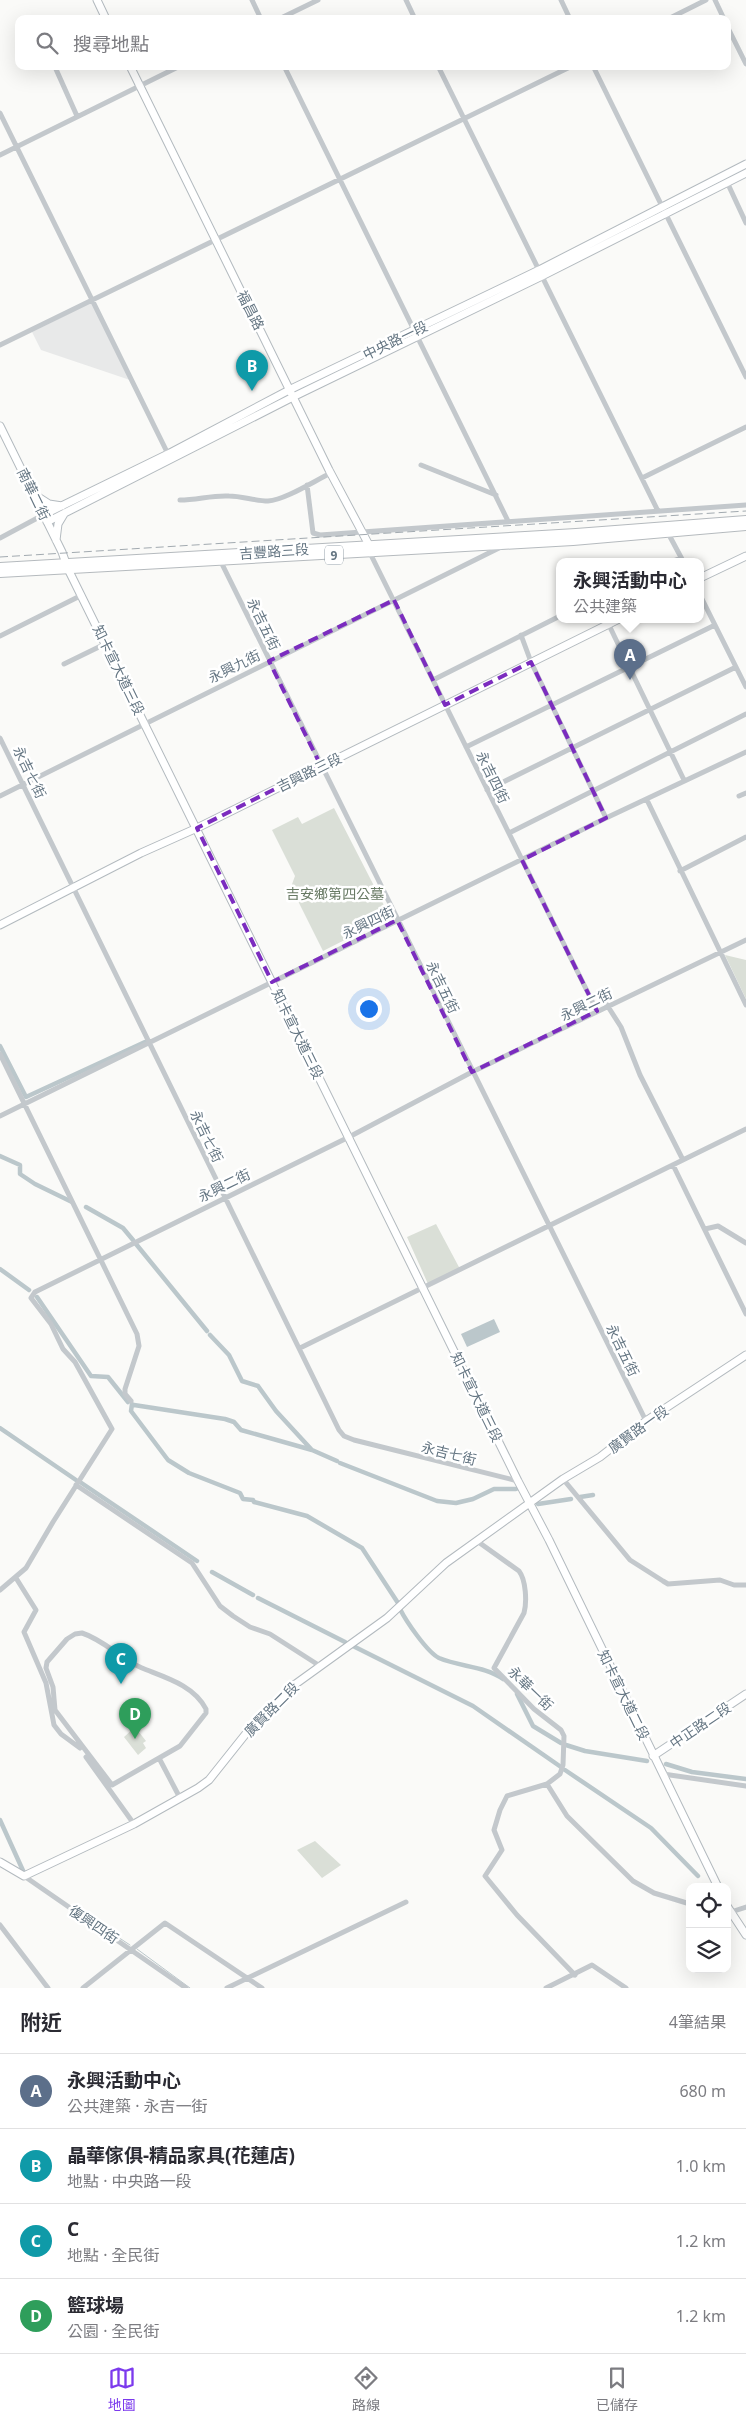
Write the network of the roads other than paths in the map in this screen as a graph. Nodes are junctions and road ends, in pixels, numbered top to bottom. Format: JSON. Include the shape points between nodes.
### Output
{"nodes":[{"id":1,"x":97,"y":0,"type":"edge"},
{"id":2,"x":252,"y":0,"type":"edge"},
{"id":3,"x":318,"y":0,"type":"edge"},
{"id":4,"x":406,"y":0,"type":"edge"},
{"id":5,"x":561,"y":0,"type":"edge"},
{"id":6,"x":706,"y":0,"type":"edge"},
{"id":7,"x":715,"y":0,"type":"edge"},
{"id":8,"x":104,"y":15,"type":"edge"},
{"id":9,"x":259,"y":15,"type":"edge"},
{"id":10,"x":287,"y":15,"type":"edge"},
{"id":11,"x":413,"y":15,"type":"edge"},
{"id":12,"x":568,"y":15,"type":"edge"},
{"id":13,"x":676,"y":15,"type":"edge"},
{"id":14,"x":722,"y":15,"type":"edge"},
{"id":15,"x":731,"y":34,"type":"edge"},
{"id":16,"x":746,"y":64,"type":"edge"},
{"id":17,"x":56,"y":70,"type":"edge"},
{"id":18,"x":132,"y":70,"type":"edge"},
{"id":19,"x":172,"y":70,"type":"edge"},
{"id":20,"x":286,"y":70,"type":"edge"},
{"id":21,"x":440,"y":70,"type":"edge"},
{"id":22,"x":564,"y":70,"type":"edge"},
{"id":23,"x":595,"y":70,"type":"edge"},
{"id":24,"x":139,"y":86,"type":"junction"},
{"id":25,"x":0,"y":113,"type":"edge"},
{"id":26,"x":77,"y":116,"type":"junction"},
{"id":27,"x":464,"y":119,"type":"junction"},
{"id":28,"x":17,"y":146,"type":"junction"},
{"id":29,"x":0,"y":155,"type":"edge"},
{"id":30,"x":746,"y":164,"type":"edge"},
{"id":31,"x":746,"y":173,"type":"edge"},
{"id":32,"x":340,"y":180,"type":"junction"},
{"id":33,"x":727,"y":182,"type":"junction"},
{"id":34,"x":662,"y":206,"type":"junction"},
{"id":35,"x":666,"y":214,"type":"junction"},
{"id":36,"x":746,"y":222,"type":"edge"},
{"id":37,"x":215,"y":239,"type":"junction"},
{"id":38,"x":540,"y":273,"type":"junction"},
{"id":39,"x":92,"y":299,"type":"junction"},
{"id":40,"x":416,"y":333,"type":"junction"},
{"id":41,"x":0,"y":345,"type":"edge"},
{"id":42,"x":746,"y":377,"type":"edge"},
{"id":43,"x":293,"y":393,"type":"junction"},
{"id":44,"x":0,"y":426,"type":"edge"},
{"id":45,"x":746,"y":428,"type":"edge"},
{"id":46,"x":170,"y":457,"type":"junction"},
{"id":47,"x":421,"y":465,"type":"dead end"},
{"id":48,"x":331,"y":473,"type":"junction"},
{"id":49,"x":642,"y":478,"type":"junction"},
{"id":50,"x":307,"y":485,"type":"junction"},
{"id":51,"x":34,"y":494,"type":"junction"},
{"id":52,"x":496,"y":495,"type":"junction"},
{"id":53,"x":180,"y":500,"type":"dead end"},
{"id":54,"x":746,"y":505,"type":"edge"},
{"id":55,"x":63,"y":510,"type":"junction"},
{"id":56,"x":658,"y":511,"type":"junction"},
{"id":57,"x":45,"y":518,"type":"junction"},
{"id":58,"x":746,"y":520,"type":"edge"},
{"id":59,"x":508,"y":521,"type":"junction"},
{"id":60,"x":746,"y":526,"type":"edge"},
{"id":61,"x":668,"y":529,"type":"junction"},
{"id":62,"x":361,"y":532,"type":"junction"},
{"id":63,"x":0,"y":538,"type":"edge"},
{"id":64,"x":56,"y":540,"type":"junction"},
{"id":65,"x":506,"y":545,"type":"junction"},
{"id":66,"x":369,"y":549,"type":"junction"},
{"id":67,"x":746,"y":556,"type":"edge"},
{"id":68,"x":682,"y":558,"type":"edge"},
{"id":69,"x":221,"y":562,"type":"junction"},
{"id":70,"x":67,"y":566,"type":"junction"},
{"id":71,"x":0,"y":567,"type":"edge"},
{"id":72,"x":0,"y":573,"type":"edge"},
{"id":73,"x":704,"y":576,"type":"edge"},
{"id":74,"x":82,"y":594,"type":"junction"},
{"id":75,"x":394,"y":600,"type":"junction"},
{"id":76,"x":704,"y":603,"type":"edge"},
{"id":77,"x":556,"y":618,"type":"edge"},
{"id":78,"x":604,"y":623,"type":"edge"},
{"id":79,"x":609,"y":623,"type":"edge"},
{"id":80,"x":715,"y":625,"type":"junction"},
{"id":81,"x":521,"y":635,"type":"junction"},
{"id":82,"x":0,"y":636,"type":"edge"},
{"id":83,"x":105,"y":644,"type":"junction"},
{"id":84,"x":270,"y":662,"type":"junction"},
{"id":85,"x":531,"y":662,"type":"junction"},
{"id":86,"x":64,"y":664,"type":"dead end"},
{"id":87,"x":736,"y":667,"type":"junction"},
{"id":88,"x":630,"y":668,"type":"junction"},
{"id":89,"x":433,"y":680,"type":"junction"},
{"id":90,"x":746,"y":687,"type":"edge"},
{"id":91,"x":445,"y":704,"type":"junction"},
{"id":92,"x":552,"y":706,"type":"junction"},
{"id":93,"x":650,"y":709,"type":"junction"},
{"id":94,"x":746,"y":714,"type":"edge"},
{"id":95,"x":145,"y":723,"type":"junction"},
{"id":96,"x":0,"y":738,"type":"edge"},
{"id":97,"x":466,"y":747,"type":"junction"},
{"id":98,"x":573,"y":748,"type":"junction"},
{"id":99,"x":671,"y":752,"type":"junction"},
{"id":100,"x":746,"y":752,"type":"edge"},
{"id":101,"x":321,"y":766,"type":"junction"},
{"id":102,"x":684,"y":780,"type":"junction"},
{"id":103,"x":24,"y":785,"type":"junction"},
{"id":104,"x":487,"y":790,"type":"junction"},
{"id":105,"x":593,"y":790,"type":"junction"},
{"id":106,"x":746,"y":793,"type":"edge"},
{"id":107,"x":0,"y":796,"type":"edge"},
{"id":108,"x":739,"y":796,"type":"dead end"},
{"id":109,"x":647,"y":800,"type":"junction"},
{"id":110,"x":606,"y":818,"type":"junction"},
{"id":111,"x":197,"y":828,"type":"junction"},
{"id":112,"x":509,"y":833,"type":"junction"},
{"id":113,"x":746,"y":837,"type":"edge"},
{"id":114,"x":522,"y":860,"type":"junction"},
{"id":115,"x":680,"y":871,"type":"junction"},
{"id":116,"x":74,"y":888,"type":"junction"},
{"id":117,"x":397,"y":920,"type":"junction"},
{"id":118,"x":0,"y":925,"type":"edge"},
{"id":119,"x":746,"y":940,"type":"edge"},
{"id":120,"x":720,"y":953,"type":"junction"},
{"id":121,"x":272,"y":982,"type":"junction"},
{"id":122,"x":746,"y":1005,"type":"edge"},
{"id":123,"x":607,"y":1006,"type":"junction"},
{"id":124,"x":597,"y":1010,"type":"junction"},
{"id":125,"x":149,"y":1043,"type":"junction"},
{"id":126,"x":0,"y":1054,"type":"edge"},
{"id":127,"x":472,"y":1072,"type":"junction"},
{"id":128,"x":24,"y":1104,"type":"junction"},
{"id":129,"x":0,"y":1116,"type":"edge"},
{"id":130,"x":746,"y":1129,"type":"edge"},
{"id":131,"x":349,"y":1137,"type":"junction"},
{"id":132,"x":684,"y":1160,"type":"junction"},
{"id":133,"x":673,"y":1165,"type":"junction"},
{"id":134,"x":225,"y":1197,"type":"junction"},
{"id":135,"x":549,"y":1226,"type":"junction"},
{"id":136,"x":705,"y":1229,"type":"junction"},
{"id":137,"x":746,"y":1243,"type":"edge"},
{"id":138,"x":101,"y":1258,"type":"junction"},
{"id":139,"x":424,"y":1288,"type":"junction"},
{"id":140,"x":746,"y":1314,"type":"edge"},
{"id":141,"x":300,"y":1348,"type":"junction"},
{"id":142,"x":746,"y":1355,"type":"edge"},
{"id":143,"x":131,"y":1401,"type":"dead end"},
{"id":144,"x":646,"y":1421,"type":"junction"},
{"id":145,"x":562,"y":1479,"type":"junction"},
{"id":146,"x":518,"y":1481,"type":"junction"},
{"id":147,"x":76,"y":1485,"type":"junction"},
{"id":148,"x":530,"y":1503,"type":"junction"},
{"id":149,"x":477,"y":1541,"type":"junction"},
{"id":150,"x":16,"y":1578,"type":"junction"},
{"id":151,"x":746,"y":1585,"type":"edge"},
{"id":152,"x":0,"y":1590,"type":"edge"},
{"id":153,"x":320,"y":1666,"type":"junction"},
{"id":154,"x":746,"y":1694,"type":"edge"},
{"id":155,"x":653,"y":1756,"type":"junction"},
{"id":156,"x":160,"y":1758,"type":"junction"},
{"id":157,"x":662,"y":1774,"type":"junction"},
{"id":158,"x":547,"y":1784,"type":"junction"},
{"id":159,"x":746,"y":1786,"type":"edge"},
{"id":160,"x":180,"y":1798,"type":"junction"},
{"id":161,"x":134,"y":1824,"type":"junction"},
{"id":162,"x":0,"y":1862,"type":"edge"},
{"id":163,"x":24,"y":1876,"type":"junction"},
{"id":164,"x":716,"y":1883,"type":"edge"},
{"id":165,"x":406,"y":1902,"type":"dead end"},
{"id":166,"x":686,"y":1903,"type":"edge"},
{"id":167,"x":746,"y":1907,"type":"edge"},
{"id":168,"x":731,"y":1909,"type":"edge"},
{"id":169,"x":731,"y":1912,"type":"edge"},
{"id":170,"x":0,"y":1925,"type":"edge"},
{"id":171,"x":746,"y":1935,"type":"edge"},
{"id":172,"x":131,"y":1949,"type":"junction"},
{"id":173,"x":574,"y":1975,"type":"junction"},
{"id":174,"x":247,"y":1977,"type":"junction"},
{"id":175,"x":48,"y":1988,"type":"edge"},
{"id":176,"x":82,"y":1988,"type":"edge"},
{"id":177,"x":186,"y":1988,"type":"edge"},
{"id":178,"x":227,"y":1988,"type":"edge"},
{"id":179,"x":262,"y":1988,"type":"edge"},
{"id":180,"x":546,"y":1988,"type":"edge"},
{"id":181,"x":626,"y":1988,"type":"edge"}],
"edges":[{"from":1,"to":8,"type":"street"},
{"from":2,"to":9,"type":"street"},
{"from":3,"to":10,"type":"street"},
{"from":4,"to":11,"type":"street"},
{"from":5,"to":12,"type":"street"},
{"from":6,"to":13,"type":"street"},
{"from":7,"to":14,"type":"street"},
{"from":15,"to":16,"type":"street"},
{"from":17,"to":26,"type":"street"},
{"from":18,"to":24,"type":"street","name":"福昌路"},
{"from":19,"to":24,"type":"street"},
{"from":20,"to":32,"type":"street"},
{"from":21,"to":27,"type":"street"},
{"from":22,"to":27,"type":"street"},
{"from":23,"to":34,"type":"street"},
{"from":24,"to":26,"type":"street"},
{"from":24,"to":37,"type":"street","name":"福昌路"},
{"from":25,"to":28,"type":"street"},
{"from":26,"to":28,"type":"street"},
{"from":27,"to":32,"type":"street"},
{"from":27,"to":38,"type":"street"},
{"from":28,"to":29,"type":"street"},
{"from":28,"to":39,"type":"street"},
{"from":30,"to":34,"type":"street","name":"中央路一段"},
{"from":31,"to":33,"type":"street","name":"中央路一段"},
{"from":32,"to":37,"type":"street"},
{"from":32,"to":40,"type":"street"},
{"from":33,"to":35,"type":"street","name":"中央路一段"},
{"from":33,"to":36,"type":"street"},
{"from":34,"to":35,"type":"street"},
{"from":34,"to":38,"type":"street","name":"中央路一段"},
{"from":35,"to":38,"type":"street","name":"中央路一段"},
{"from":35,"to":42,"type":"street"},
{"from":37,"to":39,"type":"street"},
{"from":37,"to":43,"type":"street","name":"福昌路"},
{"from":38,"to":40,"type":"street","name":"中央路一段"},
{"from":38,"to":49,"type":"street"},
{"from":39,"to":41,"type":"street"},
{"from":39,"to":46,"type":"street"},
{"from":40,"to":43,"type":"street","name":"中央路一段"},
{"from":40,"to":52,"type":"street"},
{"from":43,"to":46,"type":"street","name":"中央路一段"},
{"from":43,"to":48,"type":"street","name":"福昌路"},
{"from":44,"to":51,"type":"street","name":"南華二街"},
{"from":45,"to":49,"type":"street"},
{"from":46,"to":55,"type":"street","name":"中央路一段"},
{"from":47,"to":52,"type":"street"},
{"from":48,"to":50,"type":"street"},
{"from":48,"to":62,"type":"street","name":"福昌路"},
{"from":49,"to":56,"type":"street"},
{"from":50,"to":53,"type":"street","via":[[267,501],[232,496]]},
{"from":50,"to":62,"type":"street","via":[[313,532],[320,535]]},
{"from":51,"to":55,"type":"street"},
{"from":51,"to":57,"type":"street","name":"南華二街"},
{"from":52,"to":59,"type":"street"},
{"from":54,"to":56,"type":"street"},
{"from":55,"to":57,"type":"street","name":"中央路一段"},
{"from":55,"to":64,"type":"street"},
{"from":56,"to":59,"type":"street"},
{"from":57,"to":63,"type":"street"},
{"from":57,"to":64,"type":"street","name":"南華二街"},
{"from":58,"to":61,"type":"main road","number":"9"},
{"from":59,"to":62,"type":"street"},
{"from":60,"to":61,"type":"main road","number":"9"},
{"from":61,"to":65,"type":"main road","name":"吉豐路三段","number":"9"},
{"from":61,"to":66,"type":"main road","name":"吉豐路三段","number":"9"},
{"from":61,"to":68,"type":"street"},
{"from":62,"to":66,"type":"street","name":"福昌路"},
{"from":64,"to":70,"type":"street","name":"南華二街"},
{"from":65,"to":66,"type":"main road","name":"吉豐路三段","number":"9"},
{"from":65,"to":75,"type":"street","name":"永興九街"},
{"from":66,"to":69,"type":"main road","name":"吉豐路三段","number":"9"},
{"from":66,"to":70,"type":"main road","name":"吉豐路三段","number":"9"},
{"from":66,"to":75,"type":"street","name":"永吉四街"},
{"from":67,"to":73,"type":"street"},
{"from":69,"to":70,"type":"main road","name":"吉豐路三段","number":"9"},
{"from":69,"to":84,"type":"street","name":"永吉五街"},
{"from":70,"to":71,"type":"main road","name":"吉豐路三段","number":"9"},
{"from":70,"to":72,"type":"main road","name":"吉豐路三段","number":"9"},
{"from":70,"to":74,"type":"street","name":"知卡宣大道三段"},
{"from":74,"to":82,"type":"street"},
{"from":74,"to":83,"type":"street","name":"知卡宣大道三段"},
{"from":75,"to":84,"type":"street","name":"永興九街"},
{"from":75,"to":89,"type":"street","name":"永吉四街"},
{"from":76,"to":80,"type":"street"},
{"from":77,"to":81,"type":"street"},
{"from":78,"to":85,"type":"street","name":"吉興路三段"},
{"from":79,"to":88,"type":"street"},
{"from":80,"to":87,"type":"street"},
{"from":80,"to":88,"type":"street"},
{"from":81,"to":85,"type":"street"},
{"from":81,"to":89,"type":"street"},
{"from":83,"to":86,"type":"street"},
{"from":83,"to":95,"type":"street","name":"知卡宣大道三段"},
{"from":84,"to":95,"type":"street","name":"永興九街"},
{"from":84,"to":101,"type":"street","name":"永吉五街"},
{"from":85,"to":91,"type":"street","name":"吉興路三段"},
{"from":85,"to":92,"type":"street"},
{"from":87,"to":90,"type":"street"},
{"from":87,"to":93,"type":"street"},
{"from":88,"to":92,"type":"street"},
{"from":88,"to":93,"type":"street"},
{"from":89,"to":91,"type":"street","name":"永吉四街"},
{"from":91,"to":97,"type":"street","name":"永吉四街"},
{"from":91,"to":101,"type":"street","name":"吉興路三段"},
{"from":92,"to":97,"type":"street"},
{"from":92,"to":98,"type":"street"},
{"from":93,"to":98,"type":"street"},
{"from":93,"to":99,"type":"street"},
{"from":94,"to":99,"type":"street"},
{"from":95,"to":103,"type":"street","name":"永興九街"},
{"from":95,"to":111,"type":"street","name":"知卡宣大道三段"},
{"from":96,"to":103,"type":"street","name":"永吉七街"},
{"from":97,"to":104,"type":"street","name":"永吉四街"},
{"from":98,"to":104,"type":"street"},
{"from":98,"to":105,"type":"street"},
{"from":99,"to":102,"type":"street"},
{"from":99,"to":105,"type":"street"},
{"from":100,"to":102,"type":"street","name":"永興四街"},
{"from":101,"to":111,"type":"street","name":"吉興路三段"},
{"from":101,"to":117,"type":"street","name":"永吉五街"},
{"from":102,"to":109,"type":"street","name":"永興四街"},
{"from":103,"to":107,"type":"street","name":"永興九街"},
{"from":103,"to":116,"type":"street","name":"永吉七街"},
{"from":104,"to":112,"type":"street","name":"永吉四街"},
{"from":105,"to":110,"type":"street"},
{"from":105,"to":112,"type":"street"},
{"from":106,"to":108,"type":"street"},
{"from":109,"to":110,"type":"street","name":"永興四街"},
{"from":109,"to":115,"type":"street"},
{"from":110,"to":114,"type":"street","name":"永興四街"},
{"from":111,"to":116,"type":"street","name":"吉興路三段"},
{"from":111,"to":121,"type":"street","name":"知卡宣大道三段"},
{"from":112,"to":114,"type":"street","name":"永吉四街"},
{"from":113,"to":115,"type":"street"},
{"from":114,"to":117,"type":"street","name":"永興四街"},
{"from":114,"to":124,"type":"street","name":"永吉四街"},
{"from":115,"to":120,"type":"street"},
{"from":116,"to":118,"type":"street","name":"吉興路三段"},
{"from":116,"to":125,"type":"street","name":"永吉七街"},
{"from":117,"to":121,"type":"street","name":"永興四街"},
{"from":117,"to":127,"type":"street","name":"永吉五街"},
{"from":119,"to":120,"type":"street","name":"永興二街"},
{"from":120,"to":122,"type":"street"},
{"from":120,"to":123,"type":"street","name":"永興二街"},
{"from":121,"to":125,"type":"street","name":"永興四街"},
{"from":121,"to":131,"type":"street","name":"知卡宣大道三段"},
{"from":123,"to":124,"type":"street","name":"永興二街"},
{"from":123,"to":132,"type":"street","via":[[621,1027],[640,1076]]},
{"from":124,"to":127,"type":"street","name":"永興二街"},
{"from":125,"to":128,"type":"street","name":"永興四街"},
{"from":125,"to":134,"type":"street","name":"永吉七街"},
{"from":126,"to":128,"type":"street"},
{"from":127,"to":131,"type":"street","name":"永興二街"},
{"from":127,"to":135,"type":"street","name":"永吉五街"},
{"from":128,"to":129,"type":"street","name":"永興四街"},
{"from":128,"to":138,"type":"street"},
{"from":130,"to":132,"type":"street"},
{"from":131,"to":134,"type":"street","name":"永興二街"},
{"from":131,"to":139,"type":"street","name":"知卡宣大道三段"},
{"from":132,"to":133,"type":"street"},
{"from":133,"to":135,"type":"street"},
{"from":133,"to":136,"type":"street"},
{"from":134,"to":138,"type":"street","name":"永興二街"},
{"from":134,"to":141,"type":"street","name":"永吉七街"},
{"from":135,"to":139,"type":"street"},
{"from":135,"to":144,"type":"street","name":"永吉五街"},
{"from":136,"to":137,"type":"street","via":[[718,1226]]},
{"from":136,"to":140,"type":"street"},
{"from":138,"to":143,"type":"street","via":[[139,1342],[124,1394]]},
{"from":138,"to":147,"type":"street","name":"永興二街","via":[[42,1288],[31,1298],[51,1324],[63,1349],[75,1362],[112,1429]]},
{"from":139,"to":141,"type":"street"},
{"from":139,"to":146,"type":"street","name":"知卡宣大道三段"},
{"from":141,"to":146,"type":"street","name":"永吉七街","via":[[344,1436]]},
{"from":142,"to":144,"type":"street","name":"廣賢路一段"},
{"from":144,"to":145,"type":"street","name":"廣賢路一段","via":[[600,1457]]},
{"from":145,"to":148,"type":"street","name":"廣賢路一段"},
{"from":145,"to":151,"type":"street","via":[[630,1560],[662,1582],[720,1580]]},
{"from":146,"to":148,"type":"street","name":"知卡宣大道三段"},
{"from":147,"to":150,"type":"street","name":"永興二街","via":[[32,1560]]},
{"from":147,"to":153,"type":"street","via":[[192,1563],[220,1606],[233,1616],[270,1634]]},
{"from":148,"to":149,"type":"street","name":"廣賢路二段"},
{"from":148,"to":155,"type":"street","name":"知卡宣大道二段"},
{"from":149,"to":153,"type":"street","name":"廣賢路二段","via":[[446,1563],[387,1618]]},
{"from":149,"to":158,"type":"street","name":"永華一街","via":[[519,1571],[522,1577],[524,1613],[494,1668],[534,1710],[564,1734],[562,1771]]},
{"from":150,"to":152,"type":"street","name":"永興二街"},
{"from":150,"to":161,"type":"street","via":[[36,1610],[24,1632],[46,1683],[54,1725],[77,1744]]},
{"from":153,"to":160,"type":"street","name":"廣賢路二段","via":[[276,1701],[209,1780]]},
{"from":154,"to":155,"type":"street","name":"中正路二段"},
{"from":155,"to":157,"type":"street","name":"知卡宣大道二段"},
{"from":156,"to":156,"type":"street","via":[[184,1741],[206,1713],[204,1705],[163,1674],[142,1668],[92,1636],[75,1634],[66,1639],[47,1662],[46,1668],[53,1686],[55,1710],[112,1785]]},
{"from":156,"to":160,"type":"street"},
{"from":157,"to":159,"type":"street"},
{"from":157,"to":164,"type":"street","name":"知卡宣大道二段"},
{"from":158,"to":166,"type":"street","via":[[566,1816],[633,1881],[654,1893]]},
{"from":158,"to":173,"type":"street","via":[[507,1796],[494,1830],[502,1850],[485,1876]]},
{"from":160,"to":161,"type":"street","name":"廣賢路二段"},
{"from":161,"to":163,"type":"street","name":"廣賢路二段"},
{"from":162,"to":163,"type":"street","name":"復興四街"},
{"from":163,"to":172,"type":"street","name":"復興四街"},
{"from":165,"to":174,"type":"street"},
{"from":167,"to":168,"type":"street"},
{"from":169,"to":171,"type":"street"},
{"from":170,"to":175,"type":"street"},
{"from":172,"to":174,"type":"street","via":[[165,1923]]},
{"from":172,"to":176,"type":"street"},
{"from":172,"to":177,"type":"street","name":"復興四街"},
{"from":173,"to":180,"type":"street"},
{"from":173,"to":181,"type":"street","via":[[592,1965]]},
{"from":174,"to":178,"type":"street"},
{"from":174,"to":179,"type":"street"}]}
